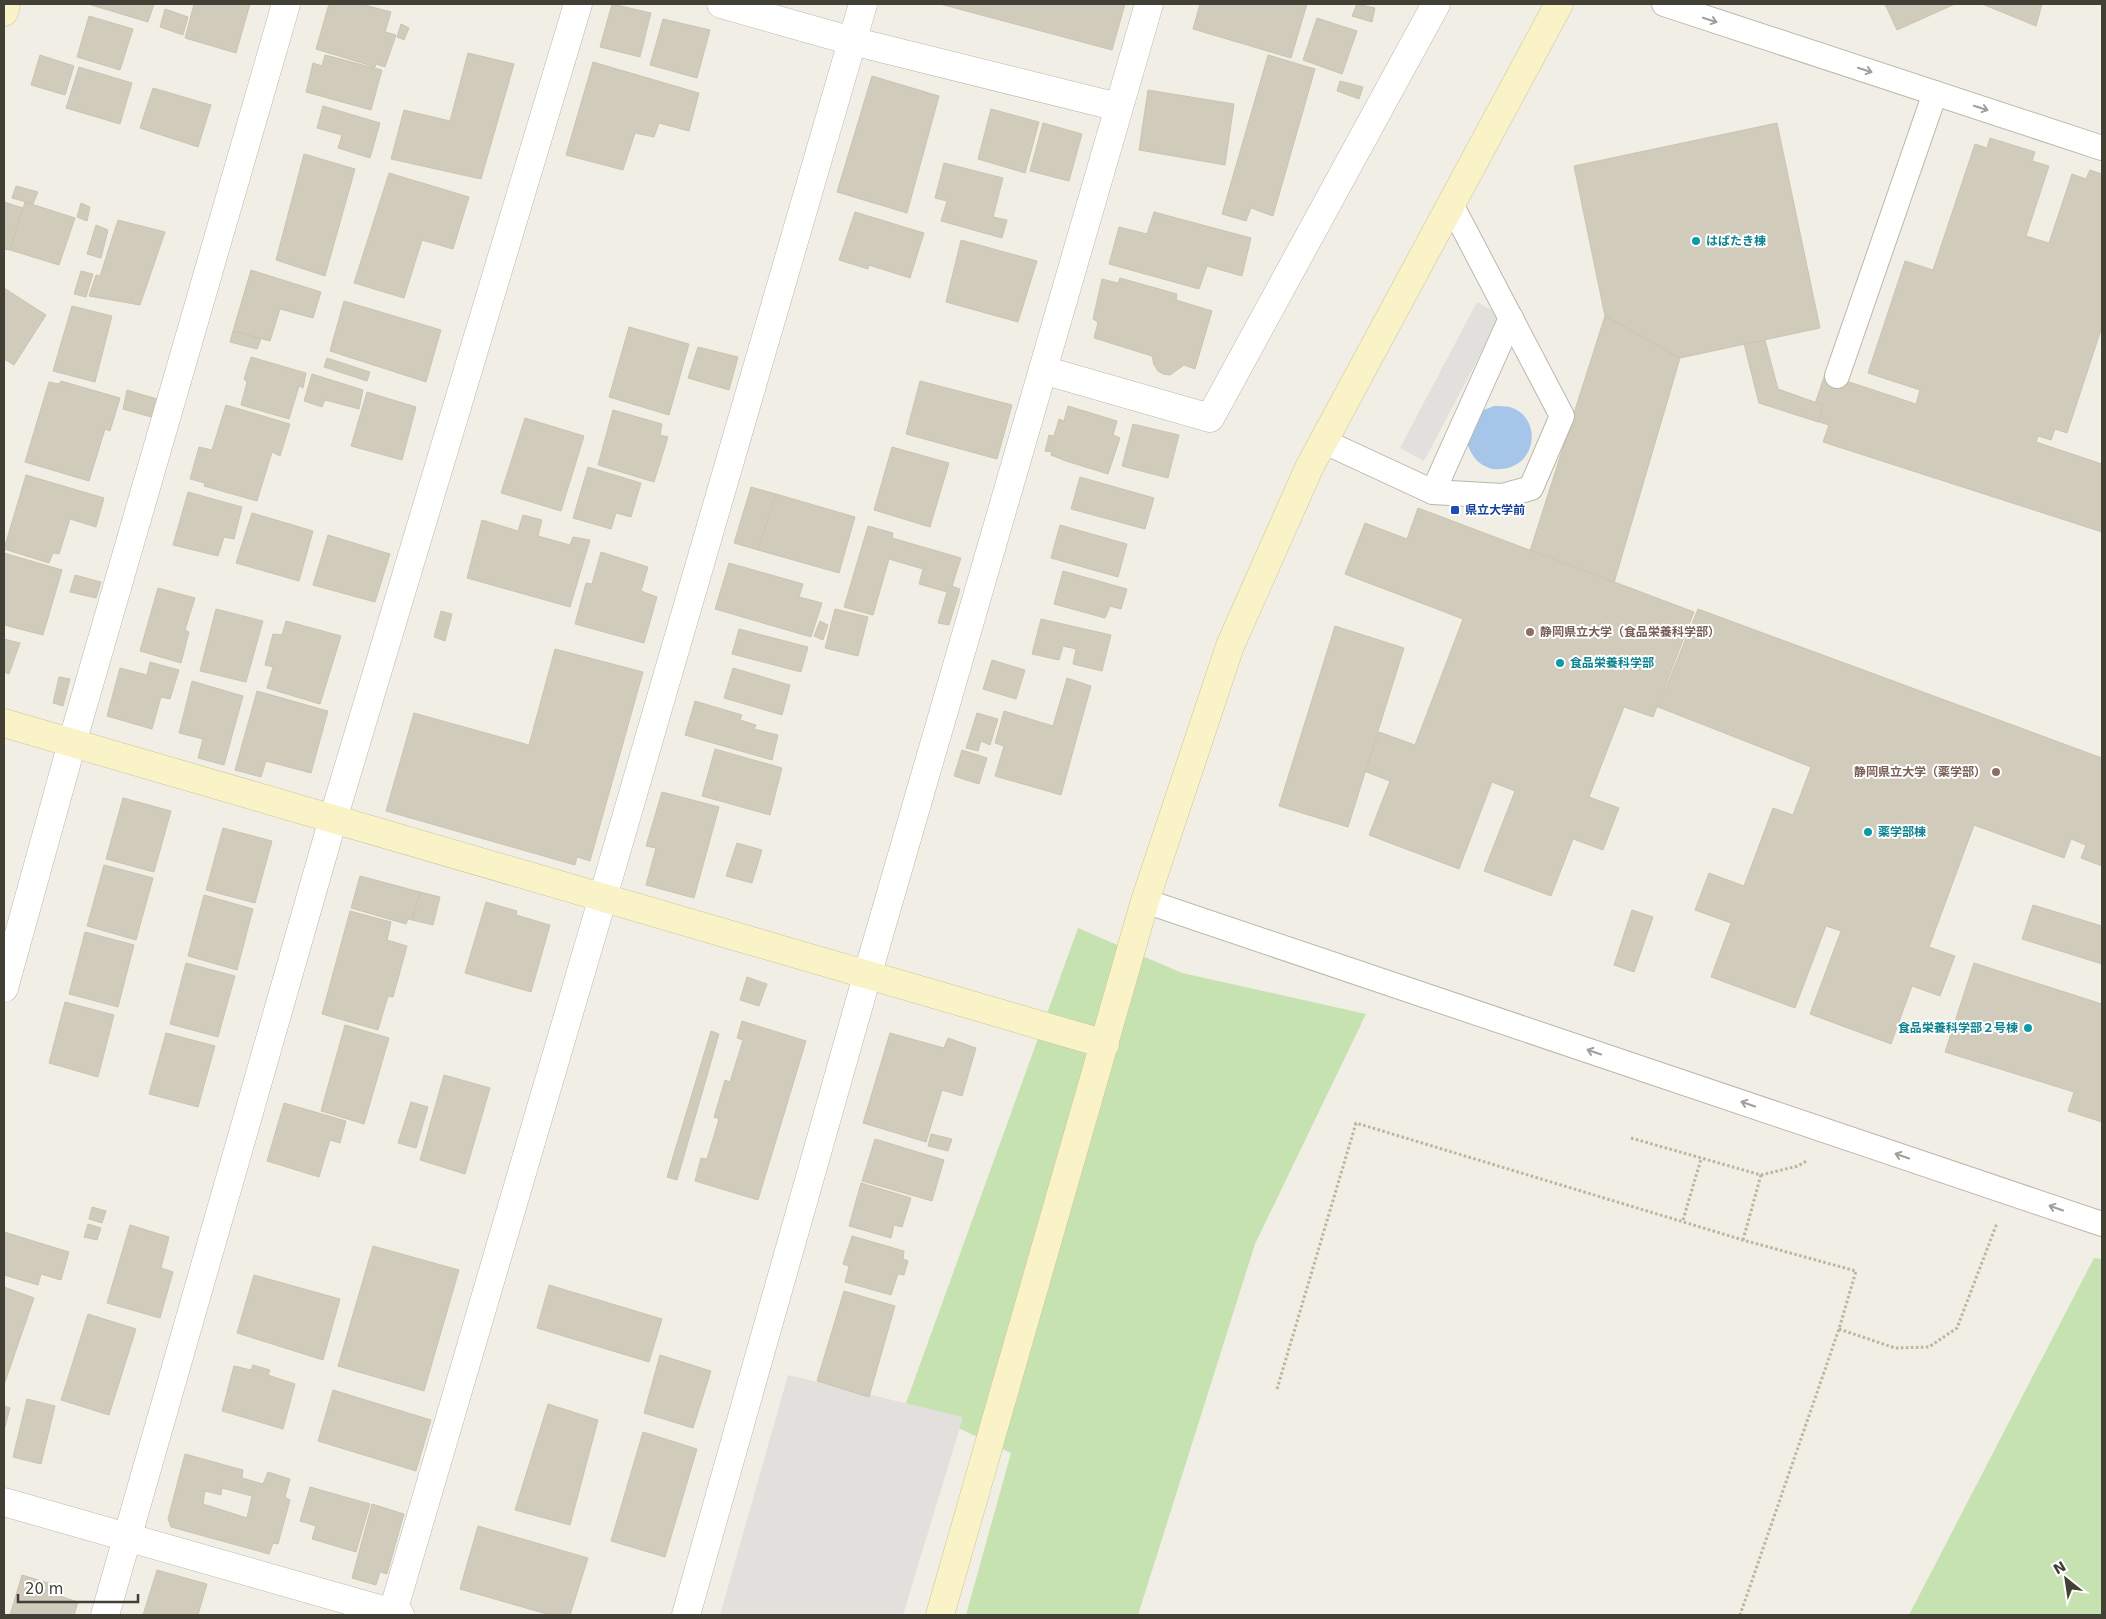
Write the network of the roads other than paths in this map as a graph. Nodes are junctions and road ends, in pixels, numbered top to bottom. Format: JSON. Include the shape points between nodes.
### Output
{"nodes":[{"id":1,"x":6,"y":4,"type":"edge"},
{"id":2,"x":286,"y":4,"type":"edge"},
{"id":3,"x":578,"y":4,"type":"edge"},
{"id":4,"x":721,"y":4,"type":"edge"},
{"id":5,"x":863,"y":4,"type":"edge"},
{"id":6,"x":1149,"y":4,"type":"edge"},
{"id":7,"x":1436,"y":4,"type":"edge"},
{"id":8,"x":1559,"y":4,"type":"edge"},
{"id":9,"x":1664,"y":4,"type":"edge"},
{"id":10,"x":4,"y":12,"type":"edge"},
{"id":11,"x":852,"y":41,"type":"junction"},
{"id":12,"x":1934,"y":93,"type":"junction"},
{"id":13,"x":1118,"y":108,"type":"junction"},
{"id":14,"x":2102,"y":148,"type":"edge"},
{"id":15,"x":1452,"y":206,"type":"junction"},
{"id":16,"x":1511,"y":318,"type":"junction"},
{"id":17,"x":1042,"y":370,"type":"junction"},
{"id":18,"x":1837,"y":376,"type":"dead end"},
{"id":19,"x":1325,"y":442,"type":"junction"},
{"id":20,"x":1433,"y":492,"type":"junction"},
{"id":21,"x":4,"y":723,"type":"edge"},
{"id":22,"x":72,"y":743,"type":"junction"},
{"id":23,"x":333,"y":819,"type":"junction"},
{"id":24,"x":603,"y":897,"type":"junction"},
{"id":25,"x":1145,"y":901,"type":"junction"},
{"id":26,"x":867,"y":976,"type":"junction"},
{"id":27,"x":4,"y":988,"type":"edge"},
{"id":28,"x":1104,"y":1044,"type":"junction"},
{"id":29,"x":2102,"y":1224,"type":"edge"},
{"id":30,"x":4,"y":1502,"type":"edge"},
{"id":31,"x":127,"y":1537,"type":"junction"},
{"id":32,"x":105,"y":1615,"type":"edge"},
{"id":33,"x":394,"y":1615,"type":"edge"},
{"id":34,"x":686,"y":1615,"type":"edge"},
{"id":35,"x":940,"y":1615,"type":"edge"}],
"edges":[{"from":1,"to":10,"type":"street"},
{"from":2,"to":22,"type":"street"},
{"from":3,"to":23,"type":"street"},
{"from":4,"to":11,"type":"street"},
{"from":5,"to":11,"type":"street"},
{"from":6,"to":13,"type":"street"},
{"from":7,"to":17,"type":"street","via":[[1210,418]]},
{"from":8,"to":15,"type":"street"},
{"from":9,"to":12,"type":"lane","one_way":true},
{"from":11,"to":13,"type":"street"},
{"from":11,"to":24,"type":"street"},
{"from":12,"to":14,"type":"lane","one_way":true},
{"from":12,"to":18,"type":"lane"},
{"from":13,"to":17,"type":"street"},
{"from":15,"to":16,"type":"lane"},
{"from":15,"to":19,"type":"street"},
{"from":16,"to":20,"type":"lane"},
{"from":16,"to":20,"type":"lane","via":[[1562,416],[1531,488],[1502,496]]},
{"from":17,"to":26,"type":"street"},
{"from":19,"to":20,"type":"lane"},
{"from":19,"to":25,"type":"street","via":[[1309,468],[1230,646]]},
{"from":21,"to":22,"type":"street"},
{"from":22,"to":23,"type":"street"},
{"from":22,"to":27,"type":"street"},
{"from":23,"to":24,"type":"street"},
{"from":23,"to":31,"type":"street"},
{"from":24,"to":26,"type":"street"},
{"from":24,"to":33,"type":"street"},
{"from":25,"to":28,"type":"street"},
{"from":29,"to":25,"type":"lane","one_way":true},
{"from":26,"to":28,"type":"street"},
{"from":26,"to":34,"type":"street"},
{"from":28,"to":35,"type":"street"},
{"from":30,"to":31,"type":"street"},
{"from":31,"to":32,"type":"street"},
{"from":31,"to":33,"type":"street"}]}
